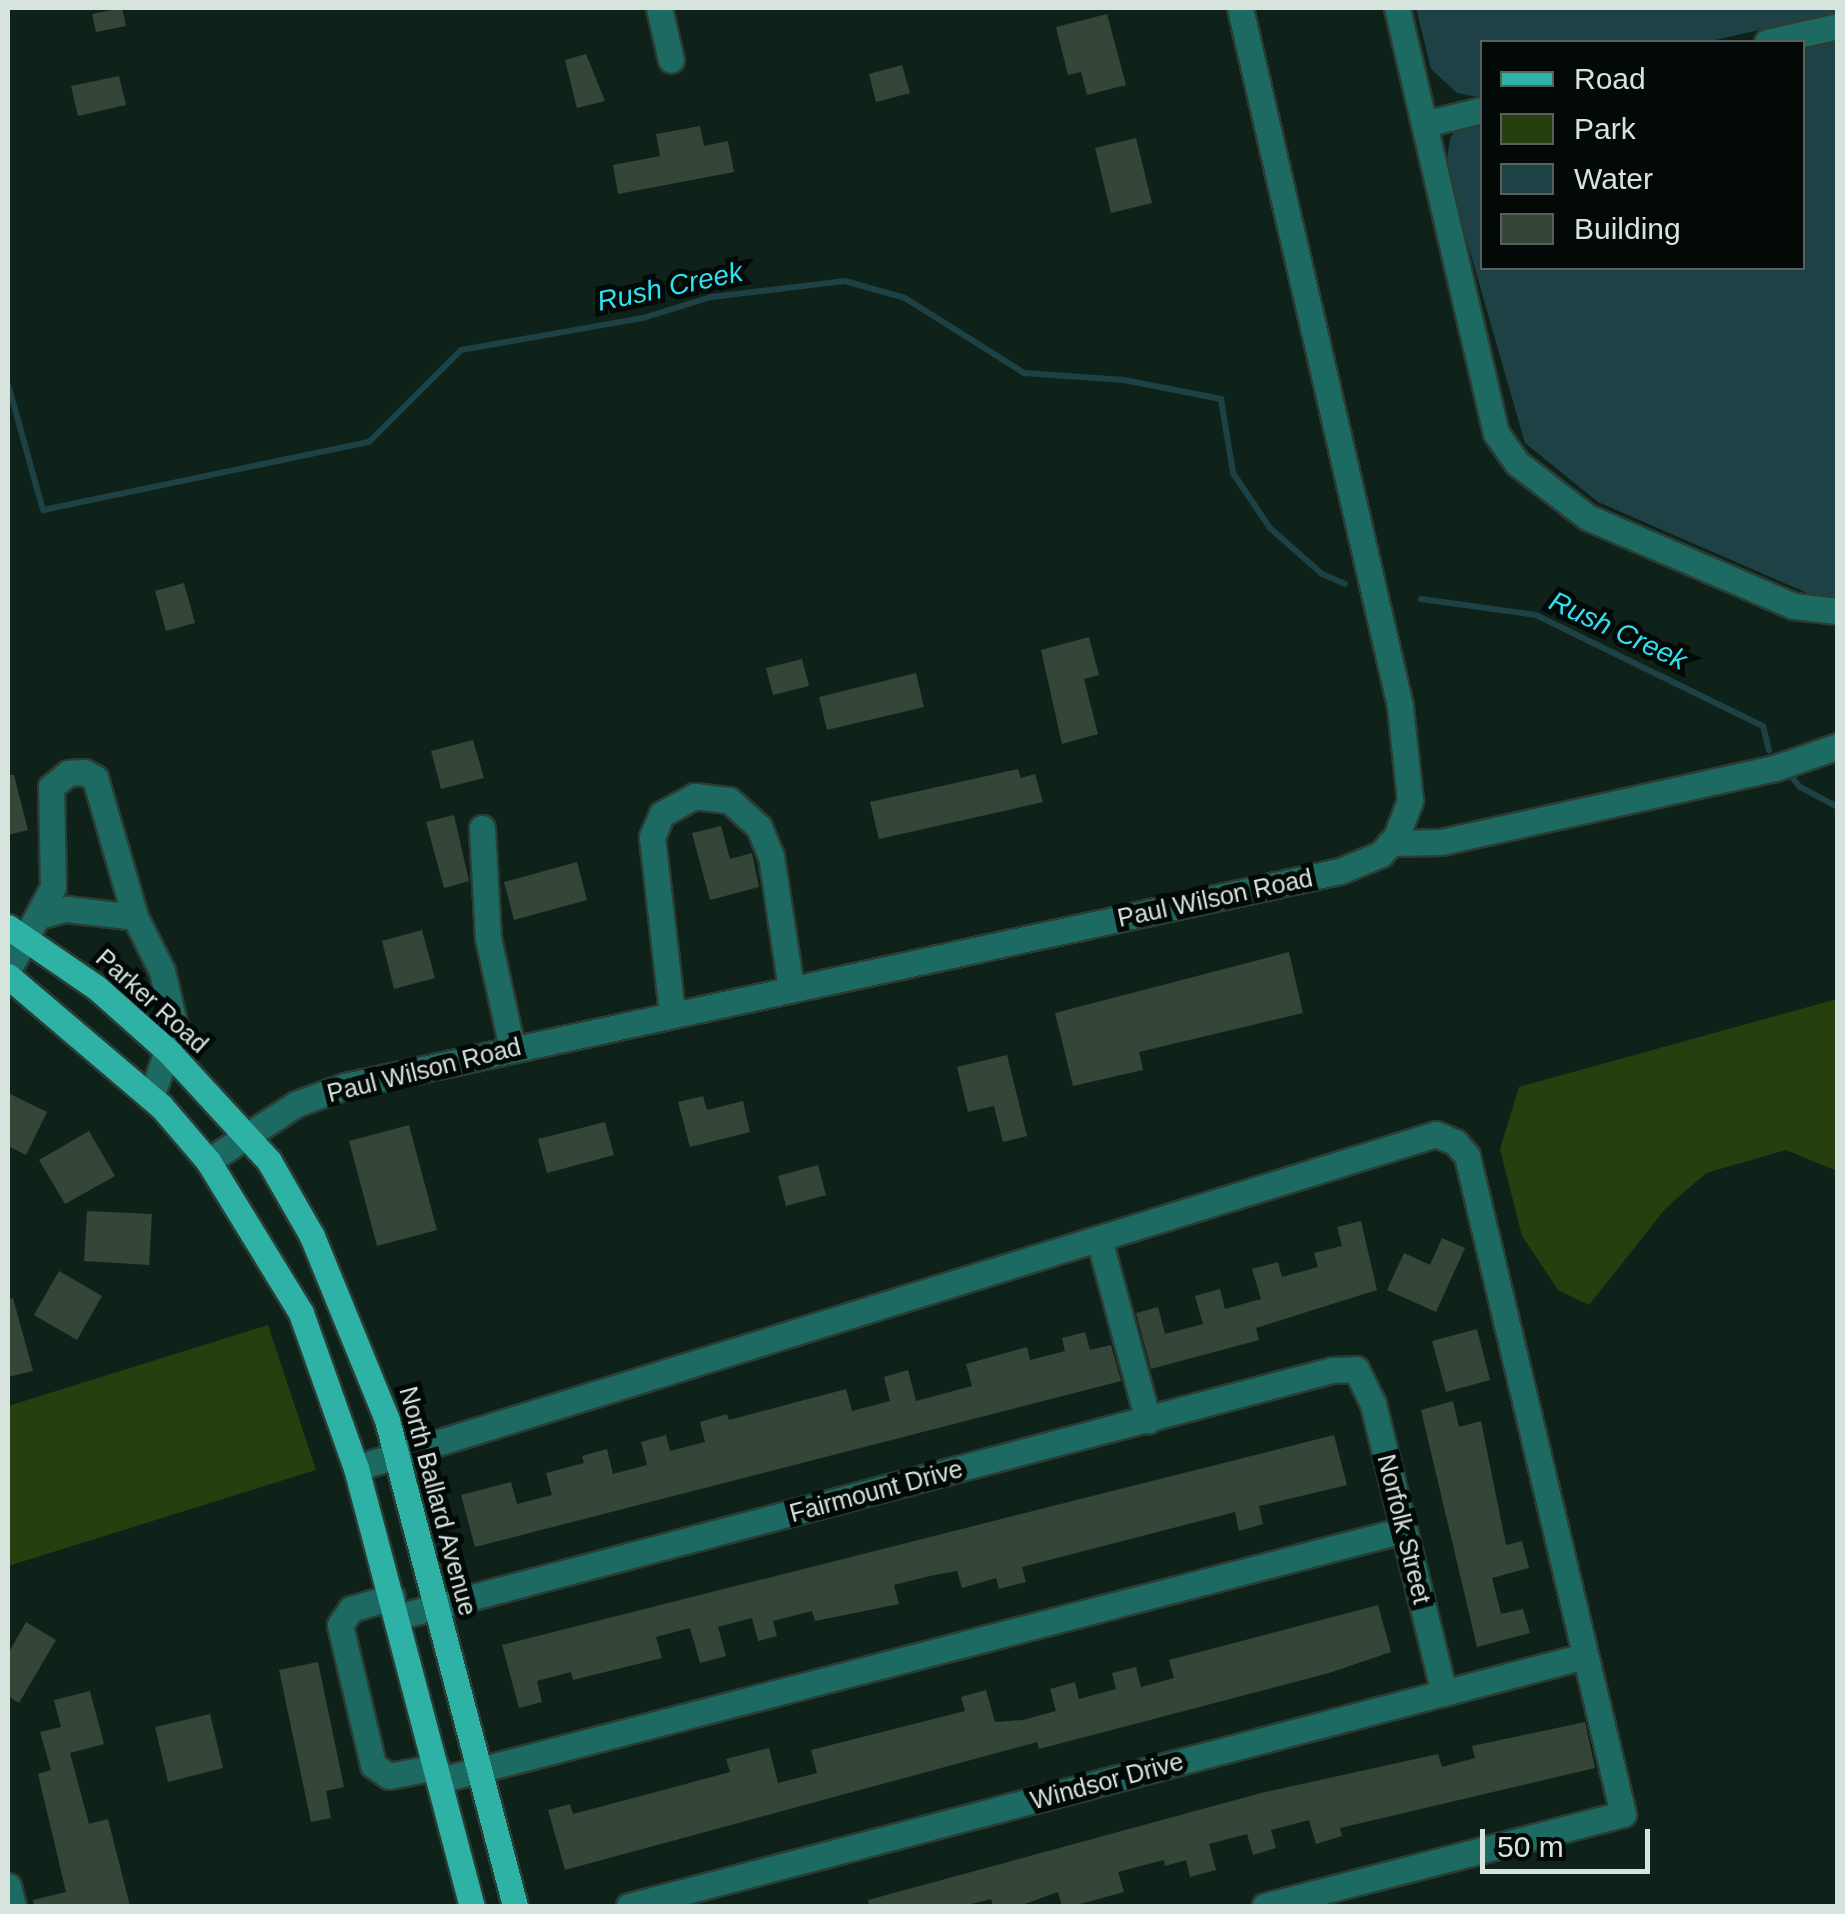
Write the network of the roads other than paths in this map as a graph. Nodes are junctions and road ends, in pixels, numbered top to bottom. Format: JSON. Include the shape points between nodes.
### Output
{"nodes":[{"id":1,"x":659,"y":8,"type":"edge"},
{"id":2,"x":1240,"y":8,"type":"edge"},
{"id":3,"x":1397,"y":8,"type":"edge"},
{"id":4,"x":1838,"y":26,"type":"edge"},
{"id":5,"x":1775,"y":40,"type":"edge"},
{"id":6,"x":671,"y":60,"type":"dead end"},
{"id":7,"x":1480,"y":110,"type":"edge"},
{"id":8,"x":1424,"y":124,"type":"junction"},
{"id":9,"x":1838,"y":611,"type":"edge"},
{"id":10,"x":1838,"y":746,"type":"edge"},
{"id":11,"x":482,"y":828,"type":"dead end"},
{"id":12,"x":1390,"y":844,"type":"junction"},
{"id":13,"x":134,"y":917,"type":"junction"},
{"id":14,"x":25,"y":927,"type":"edge"},
{"id":15,"x":8,"y":973,"type":"edge"},
{"id":16,"x":791,"y":988,"type":"junction"},
{"id":17,"x":672,"y":1014,"type":"junction"},
{"id":18,"x":512,"y":1048,"type":"junction"},
{"id":19,"x":168,"y":1051,"type":"junction"},
{"id":20,"x":151,"y":1097,"type":"junction"},
{"id":21,"x":247,"y":1133,"type":"junction"},
{"id":22,"x":208,"y":1161,"type":"junction"},
{"id":23,"x":1099,"y":1238,"type":"junction"},
{"id":24,"x":1356,"y":1370,"type":"joint"},
{"id":25,"x":1148,"y":1420,"type":"junction"},
{"id":26,"x":397,"y":1456,"type":"junction"},
{"id":27,"x":356,"y":1468,"type":"junction"},
{"id":28,"x":1404,"y":1530,"type":"junction"},
{"id":29,"x":436,"y":1606,"type":"junction"},
{"id":30,"x":394,"y":1607,"type":"junction"},
{"id":31,"x":1585,"y":1656,"type":"junction"},
{"id":32,"x":1444,"y":1692,"type":"junction"},
{"id":33,"x":479,"y":1770,"type":"junction"},
{"id":34,"x":438,"y":1774,"type":"junction"},
{"id":35,"x":8,"y":1886,"type":"edge"},
{"id":36,"x":13,"y":1906,"type":"edge"},
{"id":37,"x":472,"y":1906,"type":"edge"},
{"id":38,"x":515,"y":1906,"type":"edge"},
{"id":39,"x":630,"y":1906,"type":"edge"},
{"id":40,"x":1266,"y":1906,"type":"edge"}],
"edges":[{"from":1,"to":6,"type":"street"},
{"from":2,"to":12,"type":"street","via":[[1400,706],[1410,800],[1407,819]]},
{"from":3,"to":8,"type":"street"},
{"from":4,"to":5,"type":"street"},
{"from":7,"to":8,"type":"street"},
{"from":8,"to":9,"type":"street","via":[[1496,433],[1517,463],[1587,516],[1794,606]]},
{"from":10,"to":12,"type":"street","via":[[1775,768],[1441,842]]},
{"from":11,"to":18,"type":"street","via":[[488,938]]},
{"from":12,"to":16,"type":"street","name":"Paul Wilson Road","via":[[1340,871]]},
{"from":13,"to":14,"type":"street","via":[[66,909]]},
{"from":13,"to":14,"type":"street","via":[[96,778],[68,773],[51,787],[53,887]]},
{"from":13,"to":19,"type":"street","via":[[162,971],[175,1027]]},
{"from":14,"to":15,"type":"street"},
{"from":14,"to":19,"type":"main road","name":"Parker Road"},
{"from":15,"to":20,"type":"main road"},
{"from":16,"to":17,"type":"street","name":"Paul Wilson Road"},
{"from":16,"to":17,"type":"street","via":[[771,856],[758,827],[729,800],[694,796],[662,814],[652,837]]},
{"from":17,"to":18,"type":"street","name":"Paul Wilson Road"},
{"from":18,"to":21,"type":"street","name":"Paul Wilson Road","via":[[345,1086]]},
{"from":19,"to":20,"type":"street"},
{"from":19,"to":21,"type":"main road","name":"Parker Road"},
{"from":20,"to":22,"type":"main road"},
{"from":21,"to":22,"type":"street","name":"Paul Wilson Road"},
{"from":21,"to":26,"type":"main road","name":"North Ballard Avenue","via":[[333,1282]]},
{"from":22,"to":27,"type":"main road","via":[[302,1313]]},
{"from":23,"to":25,"type":"street"},
{"from":23,"to":26,"type":"street"},
{"from":23,"to":31,"type":"street","via":[[1436,1134],[1455,1142],[1467,1156]]},
{"from":24,"to":25,"type":"street","name":"Fairmount Drive"},
{"from":24,"to":28,"type":"street","name":"Norfolk Street","via":[[1374,1404]]},
{"from":25,"to":29,"type":"street","name":"Fairmount Drive"},
{"from":26,"to":27,"type":"street"},
{"from":26,"to":29,"type":"main road","name":"North Ballard Avenue"},
{"from":27,"to":30,"type":"main road"},
{"from":28,"to":32,"type":"street","name":"Norfolk Street"},
{"from":28,"to":33,"type":"street"},
{"from":29,"to":30,"type":"street","name":"Fairmount Drive"},
{"from":29,"to":33,"type":"main road","name":"North Ballard Avenue"},
{"from":30,"to":34,"type":"main road"},
{"from":30,"to":34,"type":"street","name":"Fairmount Drive","via":[[352,1609],[340,1624],[373,1765],[389,1776]]},
{"from":31,"to":32,"type":"street","name":"Windsor Drive"},
{"from":31,"to":40,"type":"street","via":[[1622,1814]]},
{"from":32,"to":39,"type":"street","name":"Windsor Drive"},
{"from":33,"to":34,"type":"street"},
{"from":33,"to":38,"type":"main road","name":"North Ballard Avenue"},
{"from":34,"to":37,"type":"main road"},
{"from":35,"to":36,"type":"street"}]}
